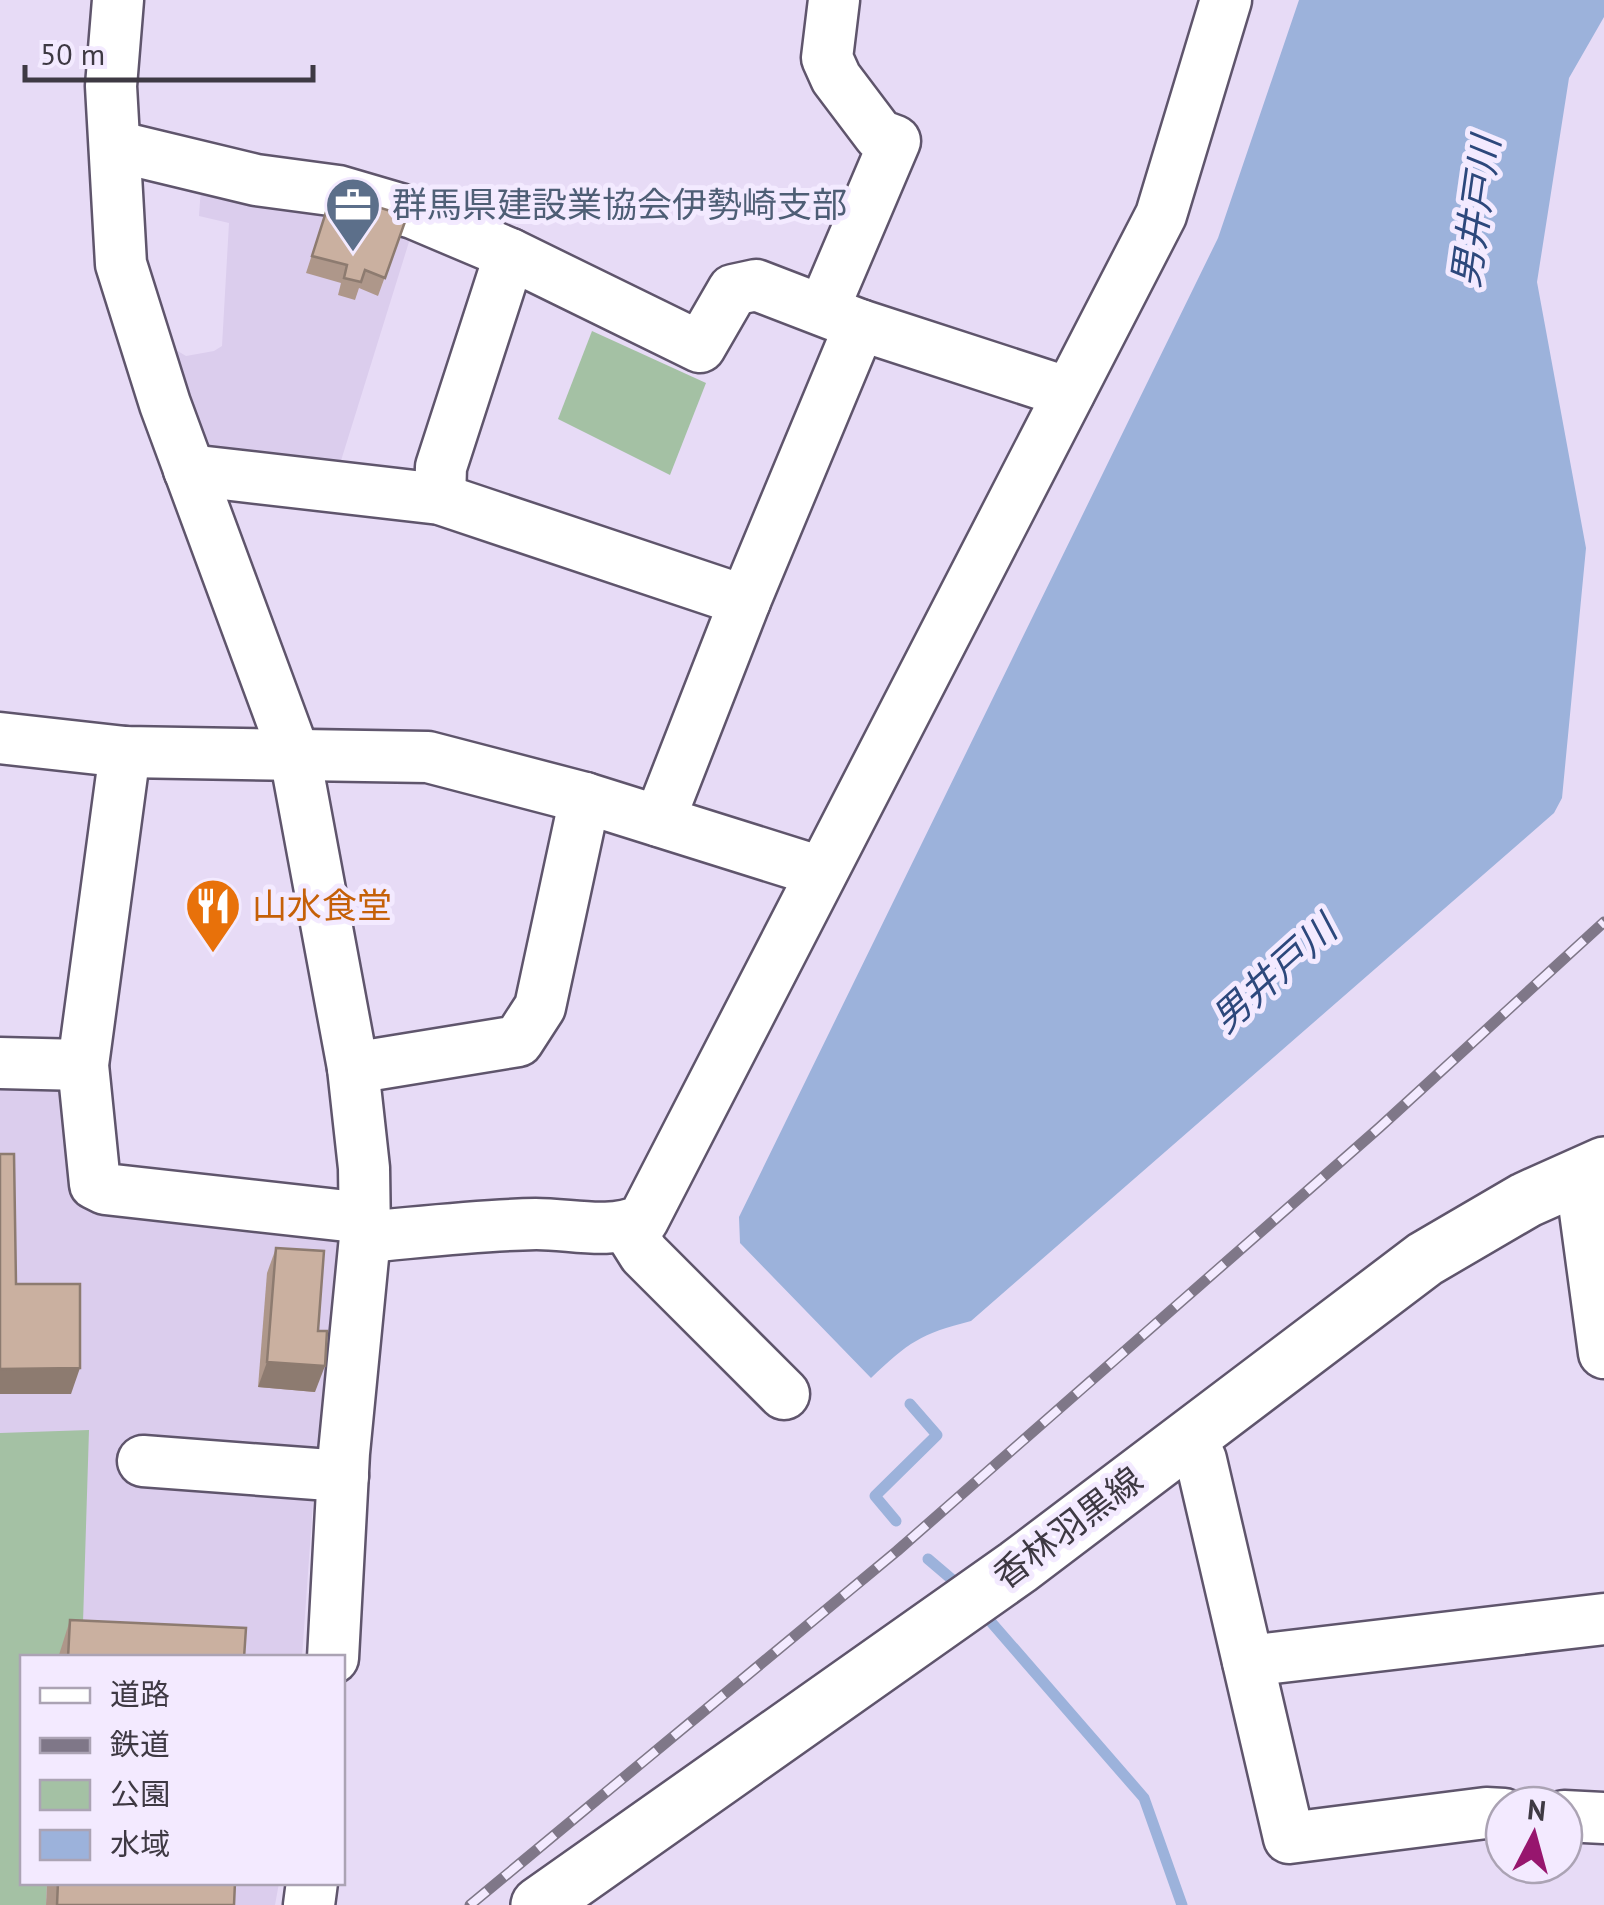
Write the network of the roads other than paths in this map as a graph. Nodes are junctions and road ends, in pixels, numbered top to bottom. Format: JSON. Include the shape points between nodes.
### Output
{"nodes":[{"id":1,"x":118,"y":0,"type":"edge"},
{"id":2,"x":834,"y":0,"type":"edge"},
{"id":3,"x":1226,"y":0,"type":"edge"},
{"id":4,"x":114,"y":146,"type":"junction"},
{"id":5,"x":510,"y":254,"type":"junction"},
{"id":6,"x":841,"y":318,"type":"junction"},
{"id":7,"x":1069,"y":393,"type":"junction"},
{"id":8,"x":190,"y":470,"type":"junction"},
{"id":9,"x":440,"y":499,"type":"junction"},
{"id":10,"x":745,"y":601,"type":"junction"},
{"id":11,"x":0,"y":738,"type":"edge"},
{"id":12,"x":125,"y":752,"type":"junction"},
{"id":13,"x":294,"y":756,"type":"junction"},
{"id":14,"x":585,"y":798,"type":"junction"},
{"id":15,"x":659,"y":822,"type":"junction"},
{"id":16,"x":821,"y":872,"type":"junction"},
{"id":17,"x":0,"y":1064,"type":"edge"},
{"id":18,"x":83,"y":1065,"type":"junction"},
{"id":19,"x":353,"y":1068,"type":"junction"},
{"id":20,"x":1589,"y":1171,"type":"edge"},
{"id":21,"x":365,"y":1227,"type":"junction"},
{"id":22,"x":627,"y":1227,"type":"junction"},
{"id":23,"x":1604,"y":1354,"type":"edge"},
{"id":24,"x":784,"y":1394,"type":"dead end"},
{"id":25,"x":1190,"y":1436,"type":"junction"},
{"id":26,"x":143,"y":1461,"type":"dead end"},
{"id":27,"x":343,"y":1476,"type":"junction"},
{"id":28,"x":1604,"y":1620,"type":"edge"},
{"id":29,"x":333,"y":1655,"type":"edge"},
{"id":30,"x":1248,"y":1661,"type":"junction"},
{"id":31,"x":1484,"y":1816,"type":"edge"},
{"id":32,"x":539,"y":1905,"type":"edge"}],
"edges":[{"from":1,"to":4,"type":"street"},
{"from":2,"to":6,"type":"street","via":[[832,68],[879,135],[895,141]]},
{"from":3,"to":7,"type":"street","via":[[1161,215]]},
{"from":4,"to":5,"type":"street","via":[[338,192],[414,213]]},
{"from":4,"to":8,"type":"street","via":[[121,264]]},
{"from":5,"to":6,"type":"street","via":[[700,347],[733,290],[756,285]]},
{"from":5,"to":9,"type":"street","via":[[441,467]]},
{"from":6,"to":7,"type":"street"},
{"from":6,"to":10,"type":"street"},
{"from":7,"to":16,"type":"street"},
{"from":8,"to":9,"type":"street"},
{"from":8,"to":13,"type":"street"},
{"from":9,"to":10,"type":"street"},
{"from":10,"to":15,"type":"street"},
{"from":11,"to":12,"type":"street"},
{"from":12,"to":13,"type":"street"},
{"from":12,"to":18,"type":"street"},
{"from":13,"to":14,"type":"street","via":[[428,757]]},
{"from":13,"to":19,"type":"street"},
{"from":14,"to":15,"type":"street"},
{"from":14,"to":19,"type":"street","via":[[540,1007],[518,1041]]},
{"from":15,"to":16,"type":"street"},
{"from":16,"to":22,"type":"street","via":[[643,1220]]},
{"from":17,"to":18,"type":"street"},
{"from":18,"to":21,"type":"street","via":[[95,1184]]},
{"from":19,"to":21,"type":"street"},
{"from":20,"to":23,"type":"street","via":[[1584,1204]]},
{"from":20,"to":25,"type":"main road","name":"香林羽黒線","via":[[1425,1259]]},
{"from":21,"to":22,"type":"street"},
{"from":21,"to":27,"type":"street"},
{"from":22,"to":24,"type":"street","via":[[644,1254]]},
{"from":25,"to":30,"type":"street"},
{"from":25,"to":32,"type":"main road","name":"香林羽黒線"},
{"from":26,"to":27,"type":"street"},
{"from":27,"to":29,"type":"street"},
{"from":28,"to":30,"type":"street"},
{"from":30,"to":31,"type":"street","via":[[1289,1838]]}]}
